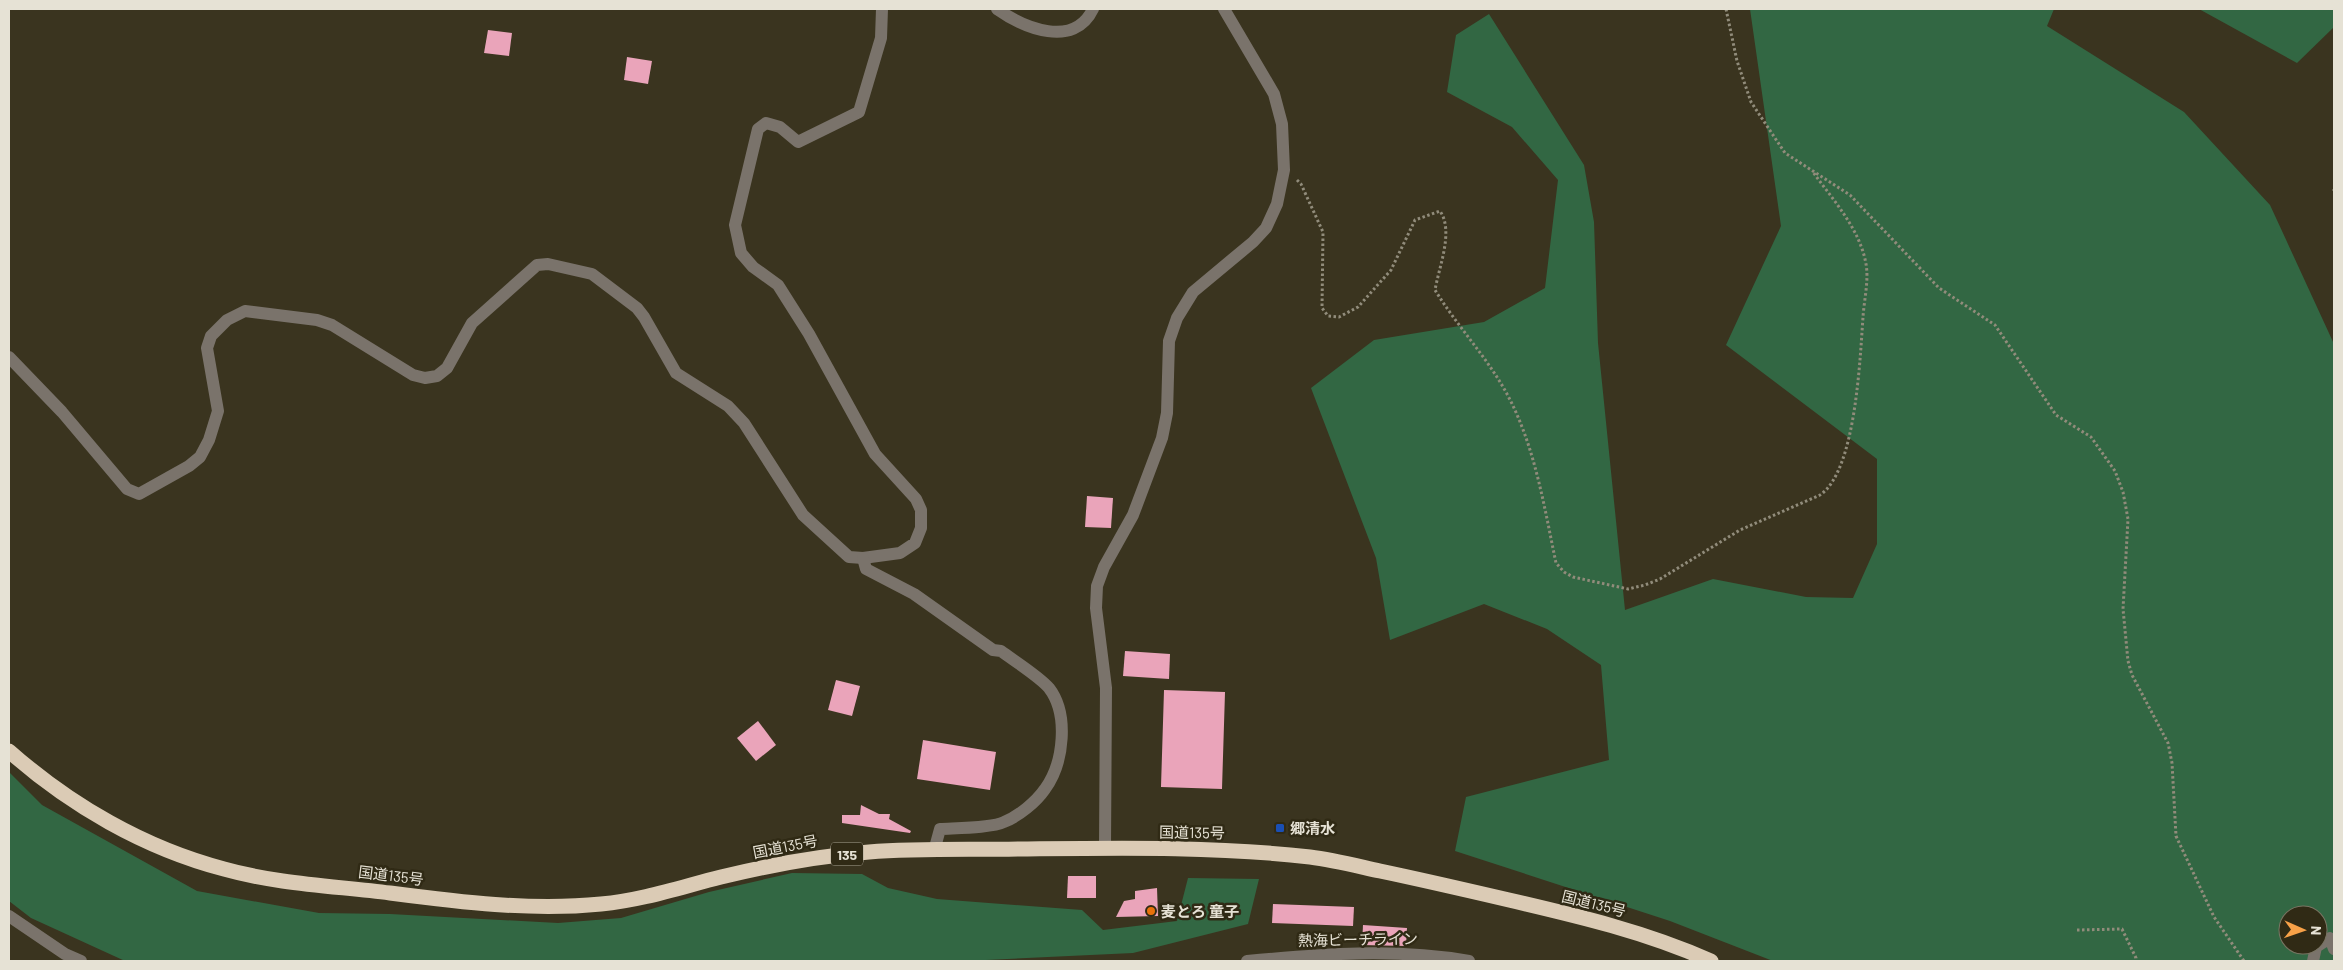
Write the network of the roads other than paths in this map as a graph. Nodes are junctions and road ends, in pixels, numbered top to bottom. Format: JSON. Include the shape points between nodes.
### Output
{"nodes":[{"id":1,"x":882,"y":9,"type":"edge"},
{"id":2,"x":997,"y":9,"type":"edge"},
{"id":3,"x":1093,"y":9,"type":"edge"},
{"id":4,"x":1224,"y":9,"type":"edge"},
{"id":5,"x":9,"y":357,"type":"edge"},
{"id":6,"x":863,"y":558,"type":"junction"},
{"id":7,"x":9,"y":751,"type":"edge"},
{"id":8,"x":1105,"y":848,"type":"junction"},
{"id":9,"x":934,"y":850,"type":"junction"},
{"id":10,"x":9,"y":916,"type":"edge"},
{"id":11,"x":2334,"y":950,"type":"edge"},
{"id":12,"x":81,"y":961,"type":"edge"},
{"id":13,"x":1247,"y":961,"type":"edge"},
{"id":14,"x":1469,"y":961,"type":"edge"},
{"id":15,"x":1711,"y":961,"type":"edge"},
{"id":16,"x":2313,"y":961,"type":"edge"}],
"edges":[{"from":1,"to":6,"type":"street","via":[[881,38],[859,112],[798,142],[780,128],[766,123],[758,129],[735,225],[741,253],[753,267],[778,285],[875,454],[916,498],[921,510],[921,528],[915,543],[900,553]]},
{"from":2,"to":3,"type":"street","via":[[1038,30],[1057,32],[1076,28]]},
{"from":4,"to":8,"type":"street","via":[[1274,94],[1282,124],[1284,170],[1277,204],[1266,228],[1193,292],[1177,318],[1170,341],[1167,413],[1162,438],[1133,514],[1097,586],[1096,608],[1106,688]]},
{"from":5,"to":6,"type":"street","via":[[62,412],[127,489],[139,494],[190,466],[200,457],[218,411],[207,348],[211,336],[227,320],[245,311],[317,320],[332,325],[413,375],[425,378],[437,376],[447,368],[472,323],[537,265],[548,264],[592,274],[640,312],[676,372],[728,406],[744,423],[803,515],[849,557]]},
{"from":6,"to":9,"type":"street","via":[[866,569],[914,594],[1049,688],[1060,713],[1062,734],[1057,764],[1046,788],[1033,803],[1004,823],[940,829]]},
{"from":7,"to":9,"type":"highway","name":"国道135号","number":"135","via":[[35,774],[94,814],[141,839],[195,860],[256,876],[421,897],[560,907],[601,904],[645,898],[723,876],[806,859]]},
{"from":8,"to":9,"type":"highway","name":"国道135号","number":"135"},
{"from":8,"to":15,"type":"highway","name":"国道135号","number":"135","via":[[1233,850],[1316,858],[1588,919],[1672,944]]},
{"from":10,"to":12,"type":"street","via":[[65,954]]},
{"from":11,"to":16,"type":"street","via":[[2330,938],[2316,947]]},
{"from":13,"to":14,"type":"street","name":"熱海ビーチライン","via":[[1382,952]]}]}
